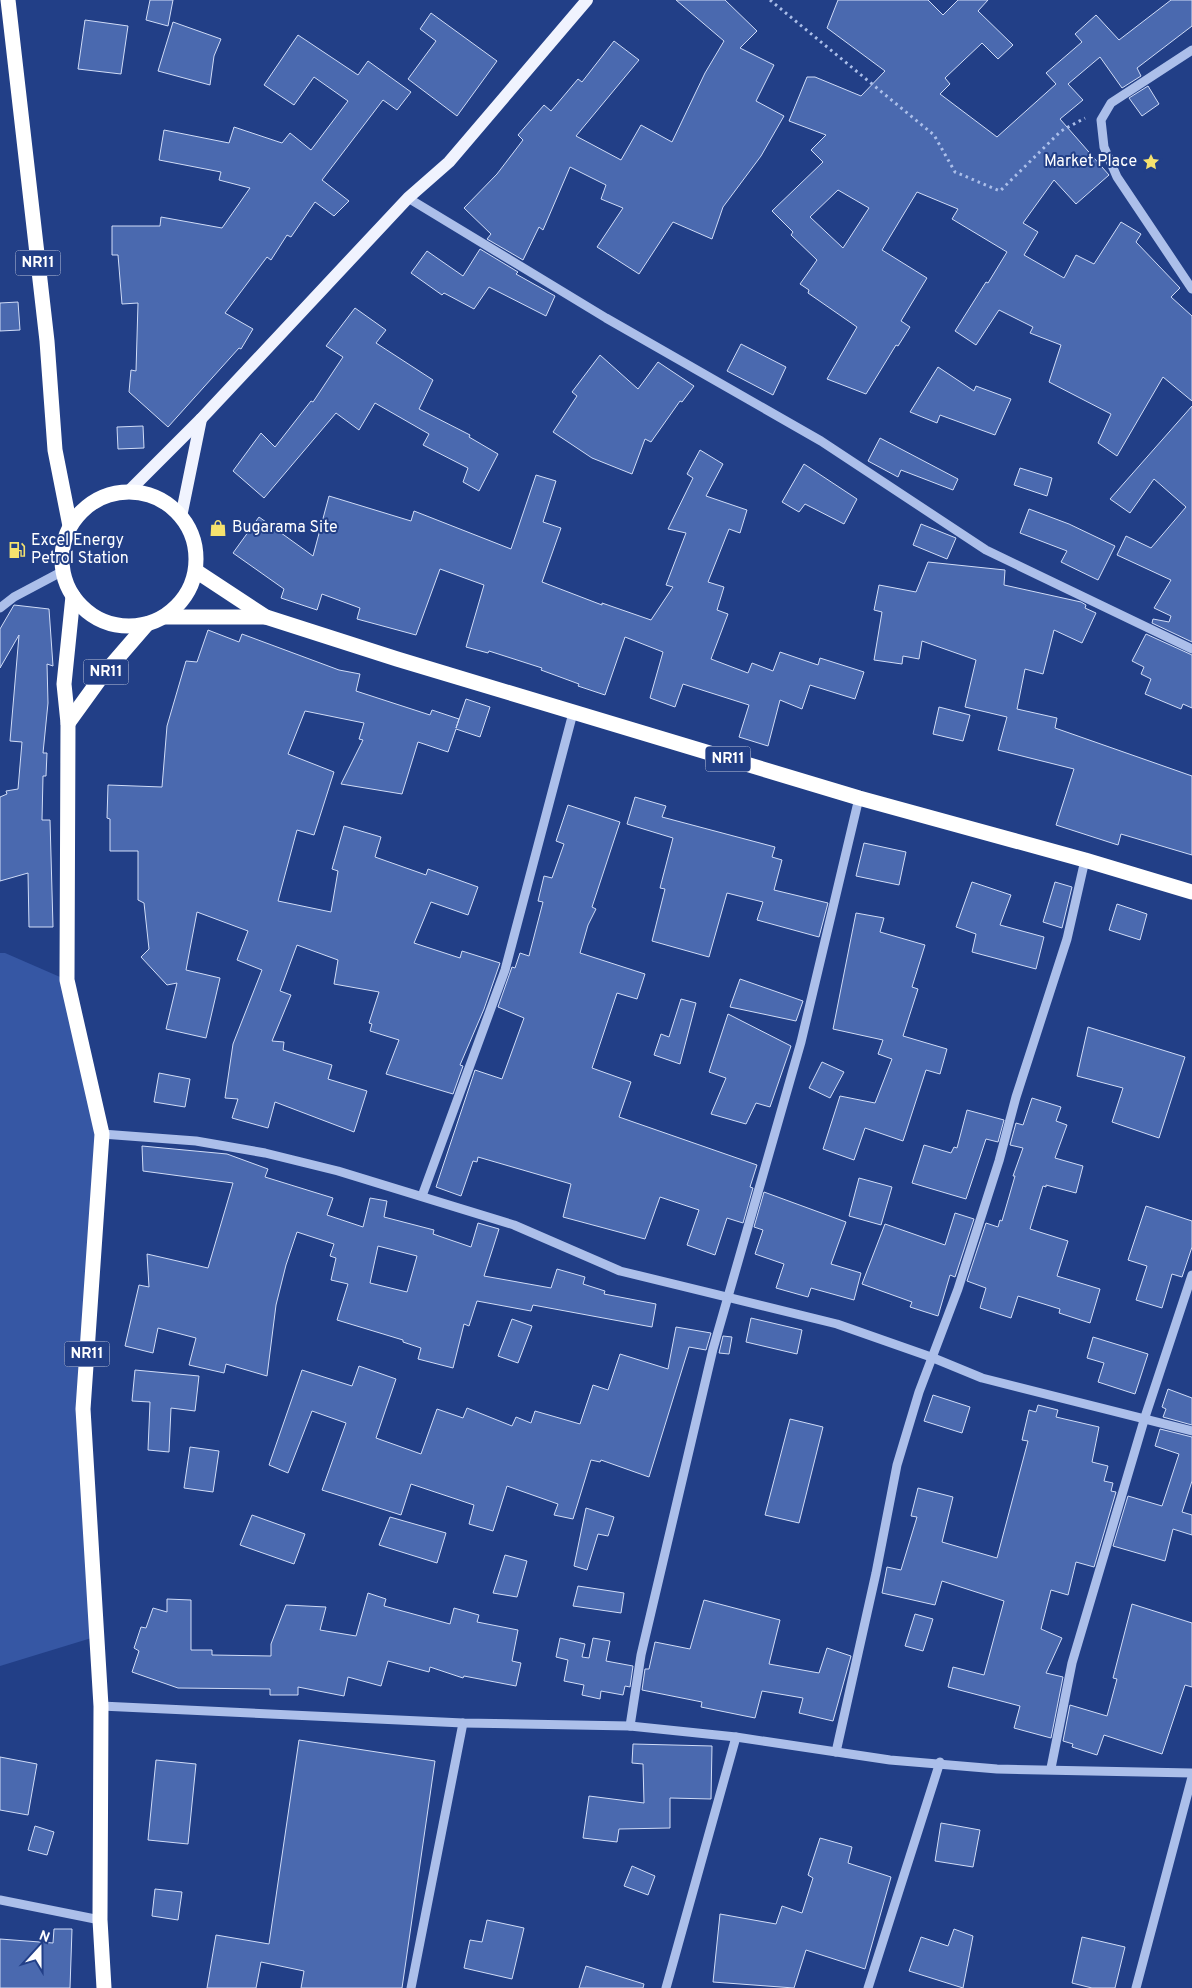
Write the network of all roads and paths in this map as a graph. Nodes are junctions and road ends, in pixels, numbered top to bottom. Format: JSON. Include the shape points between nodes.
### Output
{"nodes":[{"id":1,"x":8,"y":0,"type":"edge"},
{"id":2,"x":587,"y":0,"type":"edge"},
{"id":3,"x":770,"y":0,"type":"edge"},
{"id":4,"x":1192,"y":50,"type":"edge"},
{"id":5,"x":1112,"y":103,"type":"junction"},
{"id":6,"x":408,"y":198,"type":"junction"},
{"id":7,"x":1192,"y":289,"type":"edge"},
{"id":8,"x":200,"y":419,"type":"junction"},
{"id":9,"x":128,"y":492,"type":"junction"},
{"id":10,"x":181,"y":517,"type":"junction"},
{"id":11,"x":70,"y":526,"type":"junction"},
{"id":12,"x":63,"y":571,"type":"junction"},
{"id":13,"x":196,"y":571,"type":"junction"},
{"id":14,"x":73,"y":596,"type":"junction"},
{"id":15,"x":0,"y":608,"type":"edge"},
{"id":16,"x":165,"y":617,"type":"junction"},
{"id":17,"x":266,"y":617,"type":"junction"},
{"id":18,"x":147,"y":624,"type":"junction"},
{"id":19,"x":1192,"y":650,"type":"edge"},
{"id":20,"x":573,"y":713,"type":"junction"},
{"id":21,"x":68,"y":723,"type":"junction"},
{"id":22,"x":859,"y":798,"type":"junction"},
{"id":23,"x":1086,"y":860,"type":"junction"},
{"id":24,"x":1192,"y":892,"type":"edge"},
{"id":25,"x":102,"y":1134,"type":"junction"},
{"id":26,"x":422,"y":1196,"type":"junction"},
{"id":27,"x":1192,"y":1275,"type":"edge"},
{"id":28,"x":729,"y":1297,"type":"junction"},
{"id":29,"x":931,"y":1357,"type":"junction"},
{"id":30,"x":1145,"y":1417,"type":"junction"},
{"id":31,"x":1192,"y":1431,"type":"edge"},
{"id":32,"x":101,"y":1706,"type":"junction"},
{"id":33,"x":463,"y":1723,"type":"junction"},
{"id":34,"x":630,"y":1726,"type":"junction"},
{"id":35,"x":736,"y":1737,"type":"junction"},
{"id":36,"x":836,"y":1752,"type":"junction"},
{"id":37,"x":940,"y":1762,"type":"junction"},
{"id":38,"x":1051,"y":1768,"type":"junction"},
{"id":39,"x":1192,"y":1773,"type":"edge"},
{"id":40,"x":1192,"y":1777,"type":"edge"},
{"id":41,"x":0,"y":1900,"type":"edge"},
{"id":42,"x":100,"y":1920,"type":"junction"},
{"id":43,"x":104,"y":1988,"type":"edge"},
{"id":44,"x":411,"y":1988,"type":"edge"},
{"id":45,"x":666,"y":1988,"type":"edge"},
{"id":46,"x":868,"y":1988,"type":"edge"},
{"id":47,"x":1136,"y":1988,"type":"edge"}],
"edges":[{"from":1,"to":11,"type":"highway","number":"NR11","via":[[47,341],[55,450]]},
{"from":2,"to":6,"type":"main road","via":[[448,162]]},
{"from":3,"to":5,"type":"path","via":[[934,135],[955,172],[1000,191],[1061,131]]},
{"from":4,"to":5,"type":"street"},
{"from":5,"to":7,"type":"street","via":[[1102,120],[1104,147],[1117,177]]},
{"from":6,"to":8,"type":"main road"},
{"from":6,"to":19,"type":"street","via":[[606,318],[821,441],[986,550]]},
{"from":8,"to":9,"type":"main road"},
{"from":8,"to":10,"type":"main road"},
{"from":9,"to":10,"type":"highway","via":[[158,498]]},
{"from":9,"to":11,"type":"highway","via":[[114,494],[89,505]]},
{"from":10,"to":13,"type":"highway","via":[[193,537]]},
{"from":11,"to":12,"type":"highway","via":[[63,548]]},
{"from":12,"to":14,"type":"highway"},
{"from":12,"to":15,"type":"street"},
{"from":13,"to":16,"type":"highway","via":[[185,597]]},
{"from":13,"to":17,"type":"highway","number":"NR11"},
{"from":14,"to":18,"type":"highway","via":[[89,614],[100,620],[123,626]]},
{"from":14,"to":21,"type":"highway","number":"NR11","via":[[64,684]]},
{"from":16,"to":17,"type":"highway","number":"NR11"},
{"from":16,"to":18,"type":"highway"},
{"from":17,"to":20,"type":"highway","number":"NR11"},
{"from":18,"to":21,"type":"highway","number":"NR11","via":[[102,676]]},
{"from":20,"to":22,"type":"highway","number":"NR11"},
{"from":20,"to":26,"type":"street","via":[[505,970]]},
{"from":21,"to":25,"type":"highway","number":"NR11","via":[[67,980]]},
{"from":22,"to":23,"type":"highway","number":"NR11"},
{"from":22,"to":28,"type":"street","via":[[801,1042]]},
{"from":23,"to":24,"type":"highway","number":"NR11"},
{"from":23,"to":29,"type":"street","via":[[1067,939],[1016,1097],[999,1162],[958,1290]]},
{"from":25,"to":26,"type":"street","via":[[196,1141],[265,1152]]},
{"from":25,"to":32,"type":"highway","number":"NR11","via":[[83,1409]]},
{"from":26,"to":28,"type":"street","via":[[514,1225],[620,1271]]},
{"from":27,"to":30,"type":"street"},
{"from":28,"to":29,"type":"street","via":[[838,1324]]},
{"from":28,"to":34,"type":"street","via":[[713,1349],[642,1654]]},
{"from":29,"to":30,"type":"street","via":[[982,1378],[1103,1410]]},
{"from":29,"to":36,"type":"street","via":[[897,1465]]},
{"from":30,"to":31,"type":"street"},
{"from":30,"to":38,"type":"street","via":[[1072,1663]]},
{"from":32,"to":33,"type":"street"},
{"from":32,"to":42,"type":"highway","number":"NR11"},
{"from":33,"to":34,"type":"street"},
{"from":33,"to":44,"type":"street"},
{"from":34,"to":35,"type":"street"},
{"from":35,"to":36,"type":"street"},
{"from":35,"to":45,"type":"street"},
{"from":36,"to":37,"type":"street","via":[[890,1760]]},
{"from":37,"to":38,"type":"street","via":[[997,1768]]},
{"from":37,"to":46,"type":"street"},
{"from":38,"to":39,"type":"street"},
{"from":40,"to":47,"type":"street"},
{"from":41,"to":42,"type":"street"},
{"from":42,"to":43,"type":"highway","number":"NR11"}]}
